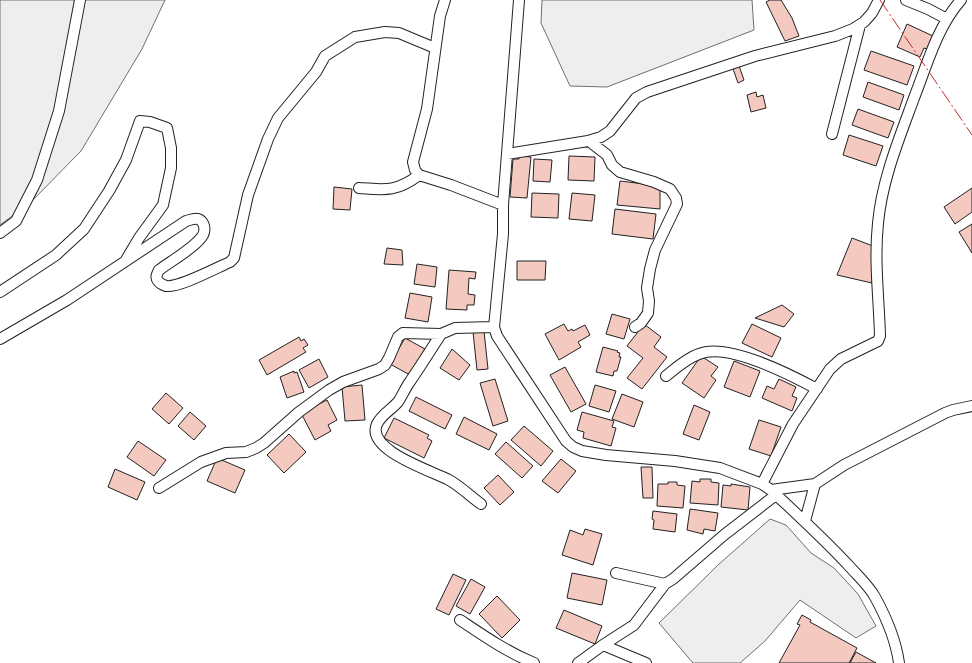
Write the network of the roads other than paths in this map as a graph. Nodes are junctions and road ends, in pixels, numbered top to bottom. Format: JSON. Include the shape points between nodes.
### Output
{"nodes":[{"id":1,"x":80,"y":0,"type":"edge"},
{"id":2,"x":445,"y":0,"type":"edge"},
{"id":3,"x":519,"y":0,"type":"edge"},
{"id":4,"x":879,"y":0,"type":"edge"},
{"id":5,"x":906,"y":0,"type":"edge"},
{"id":6,"x":962,"y":0,"type":"edge"},
{"id":7,"x":947,"y":19,"type":"junction"},
{"id":8,"x":860,"y":25,"type":"junction"},
{"id":9,"x":435,"y":48,"type":"junction"},
{"id":10,"x":832,"y":134,"type":"dead end"},
{"id":11,"x":589,"y":141,"type":"junction"},
{"id":12,"x":507,"y":154,"type":"junction"},
{"id":13,"x":419,"y":176,"type":"junction"},
{"id":14,"x":359,"y":188,"type":"dead end"},
{"id":15,"x":503,"y":205,"type":"junction"},
{"id":16,"x":0,"y":233,"type":"edge"},
{"id":17,"x":125,"y":262,"type":"junction"},
{"id":18,"x":0,"y":292,"type":"edge"},
{"id":19,"x":494,"y":327,"type":"junction"},
{"id":20,"x":635,"y":327,"type":"dead end"},
{"id":21,"x":440,"y":334,"type":"junction"},
{"id":22,"x":0,"y":339,"type":"edge"},
{"id":23,"x":666,"y":376,"type":"dead end"},
{"id":24,"x":817,"y":389,"type":"junction"},
{"id":25,"x":972,"y":406,"type":"edge"},
{"id":26,"x":762,"y":484,"type":"junction"},
{"id":27,"x":815,"y":484,"type":"junction"},
{"id":28,"x":159,"y":488,"type":"dead end"},
{"id":29,"x":774,"y":492,"type":"junction"},
{"id":30,"x":481,"y":504,"type":"dead end"},
{"id":31,"x":805,"y":521,"type":"junction"},
{"id":32,"x":616,"y":573,"type":"dead end"},
{"id":33,"x":665,"y":584,"type":"junction"},
{"id":34,"x":460,"y":620,"type":"dead end"},
{"id":35,"x":603,"y":644,"type":"junction"},
{"id":36,"x":534,"y":663,"type":"edge"},
{"id":37,"x":578,"y":663,"type":"edge"},
{"id":38,"x":646,"y":663,"type":"edge"},
{"id":39,"x":899,"y":663,"type":"edge"}],
"edges":[{"from":1,"to":16,"type":"street","via":[[59,111],[37,180],[16,221]]},
{"from":2,"to":9,"type":"street"},
{"from":3,"to":12,"type":"street"},
{"from":4,"to":8,"type":"street","via":[[872,13]]},
{"from":5,"to":7,"type":"street"},
{"from":6,"to":7,"type":"street"},
{"from":7,"to":24,"type":"street","via":[[901,134],[880,199],[876,253],[880,336],[878,341],[835,363]]},
{"from":8,"to":10,"type":"street"},
{"from":8,"to":11,"type":"street","via":[[835,36],[755,56],[647,92],[636,98],[610,131]]},
{"from":9,"to":13,"type":"street","via":[[427,109],[414,162]]},
{"from":9,"to":17,"type":"street","via":[[398,33],[385,32],[355,37],[325,56],[316,72],[278,118],[268,139],[248,195],[234,258],[230,262],[180,283],[165,286],[157,279],[156,274],[159,270],[204,234],[205,227],[198,219],[186,221]]},
{"from":11,"to":12,"type":"street"},
{"from":11,"to":20,"type":"street","via":[[607,155],[612,165],[620,172],[670,189],[676,198],[677,204],[655,250],[650,269],[647,288],[648,313]]},
{"from":12,"to":15,"type":"street"},
{"from":13,"to":14,"type":"street","via":[[389,190]]},
{"from":13,"to":15,"type":"street"},
{"from":15,"to":19,"type":"street","via":[[504,234]]},
{"from":17,"to":18,"type":"street","via":[[163,205],[171,168],[167,128],[150,122],[140,121],[126,160],[84,229],[56,255]]},
{"from":17,"to":22,"type":"street"},
{"from":19,"to":21,"type":"street","via":[[459,328]]},
{"from":19,"to":26,"type":"street","via":[[497,336],[566,441],[573,447],[606,455],[704,464],[734,472]]},
{"from":21,"to":28,"type":"street","via":[[403,333],[398,337],[385,365],[329,390],[264,443],[246,452],[226,453],[201,462]]},
{"from":21,"to":30,"type":"street","via":[[398,402],[377,424],[376,435],[385,448],[450,480]]},
{"from":23,"to":24,"type":"street","via":[[699,353],[725,352],[780,369]]},
{"from":24,"to":26,"type":"street","via":[[782,444]]},
{"from":25,"to":27,"type":"street","via":[[945,413],[844,464]]},
{"from":26,"to":29,"type":"street"},
{"from":27,"to":29,"type":"street"},
{"from":27,"to":31,"type":"street"},
{"from":29,"to":31,"type":"street"},
{"from":29,"to":33,"type":"street"},
{"from":31,"to":39,"type":"street","via":[[864,582],[875,597],[891,632]]},
{"from":32,"to":33,"type":"street"},
{"from":33,"to":35,"type":"street","via":[[634,625]]},
{"from":34,"to":36,"type":"street","via":[[514,655]]},
{"from":35,"to":37,"type":"street"},
{"from":35,"to":38,"type":"street"}]}
